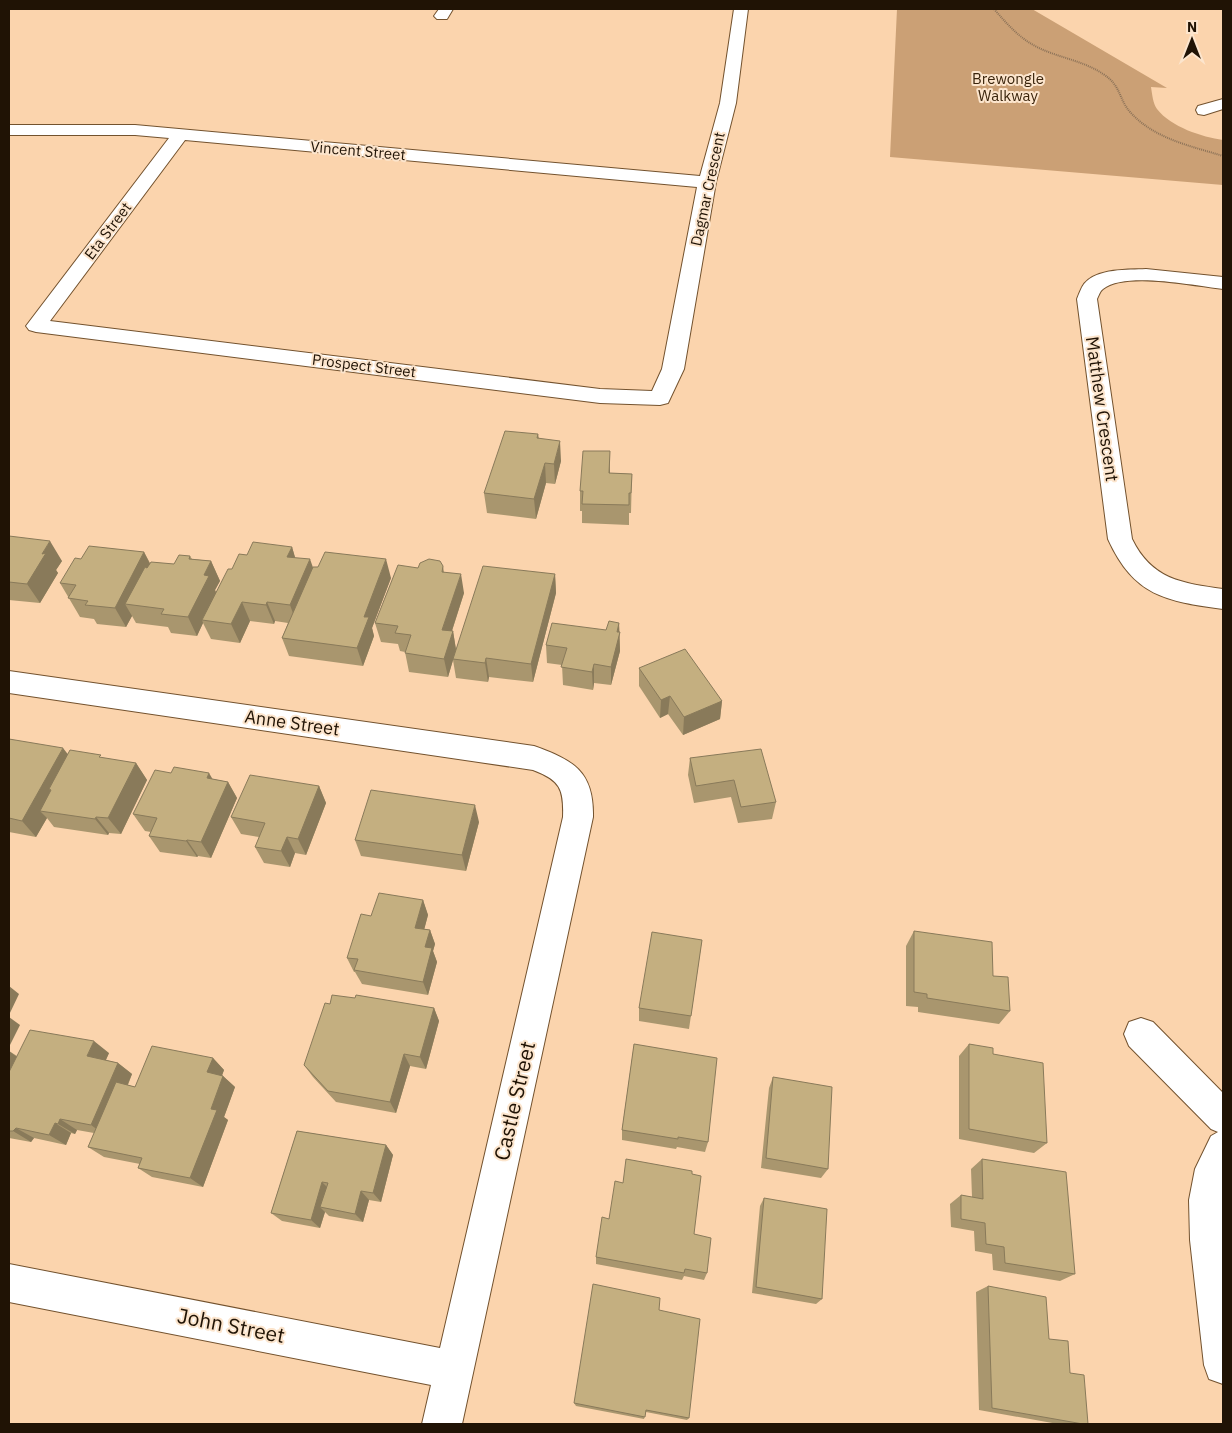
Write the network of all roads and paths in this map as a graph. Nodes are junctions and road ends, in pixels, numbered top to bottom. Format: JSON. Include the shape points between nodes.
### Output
{"nodes":[{"id":1,"x":741,"y":9,"type":"edge"},
{"id":2,"x":994,"y":9,"type":"edge"},
{"id":3,"x":1223,"y":104,"type":"edge"},
{"id":4,"x":1204,"y":110,"type":"dead end"},
{"id":5,"x":9,"y":130,"type":"edge"},
{"id":6,"x":180,"y":134,"type":"junction"},
{"id":7,"x":1223,"y":156,"type":"edge"},
{"id":8,"x":708,"y":182,"type":"junction"},
{"id":9,"x":1223,"y":283,"type":"edge"},
{"id":10,"x":36,"y":326,"type":"joint"},
{"id":11,"x":673,"y":369,"type":"joint"},
{"id":12,"x":1223,"y":599,"type":"edge"},
{"id":13,"x":9,"y":682,"type":"edge"},
{"id":14,"x":571,"y":778,"type":"joint"},
{"id":15,"x":1141,"y":1034,"type":"dead end"},
{"id":16,"x":1223,"y":1116,"type":"edge"},
{"id":17,"x":1223,"y":1148,"type":"edge"},
{"id":18,"x":9,"y":1283,"type":"edge"},
{"id":19,"x":1223,"y":1365,"type":"edge"},
{"id":20,"x":454,"y":1370,"type":"junction"},
{"id":21,"x":442,"y":1424,"type":"edge"}],
"edges":[{"from":1,"to":8,"type":"street","name":"Dagmar Crescent","via":[[728,103]]},
{"from":2,"to":7,"type":"path","via":[[1006,25],[1030,44],[1085,65],[1112,80],[1122,92],[1126,108],[1147,127],[1183,145]]},
{"from":3,"to":4,"type":"street"},
{"from":5,"to":6,"type":"street","name":"Vincent Street","via":[[118,129]]},
{"from":6,"to":8,"type":"street","name":"Vincent Street"},
{"from":6,"to":10,"type":"street","name":"Eta Street"},
{"from":8,"to":11,"type":"street","name":"Dagmar Crescent"},
{"from":9,"to":12,"type":"street","name":"Matthew Crescent","via":[[1121,275],[1104,279],[1088,292],[1120,539],[1124,549],[1138,570],[1158,584],[1183,594]]},
{"from":10,"to":11,"type":"street","name":"Prospect Street","via":[[600,396],[660,398]]},
{"from":13,"to":14,"type":"street","name":"Anne Street","via":[[534,758],[552,764]]},
{"from":14,"to":20,"type":"street","name":"Castle Street","via":[[578,798],[578,818]]},
{"from":15,"to":16,"type":"street"},
{"from":17,"to":19,"type":"street","via":[[1213,1169],[1207,1200],[1208,1240]]},
{"from":18,"to":20,"type":"street","name":"John Street"},
{"from":20,"to":21,"type":"street","name":"Castle Street"}]}
